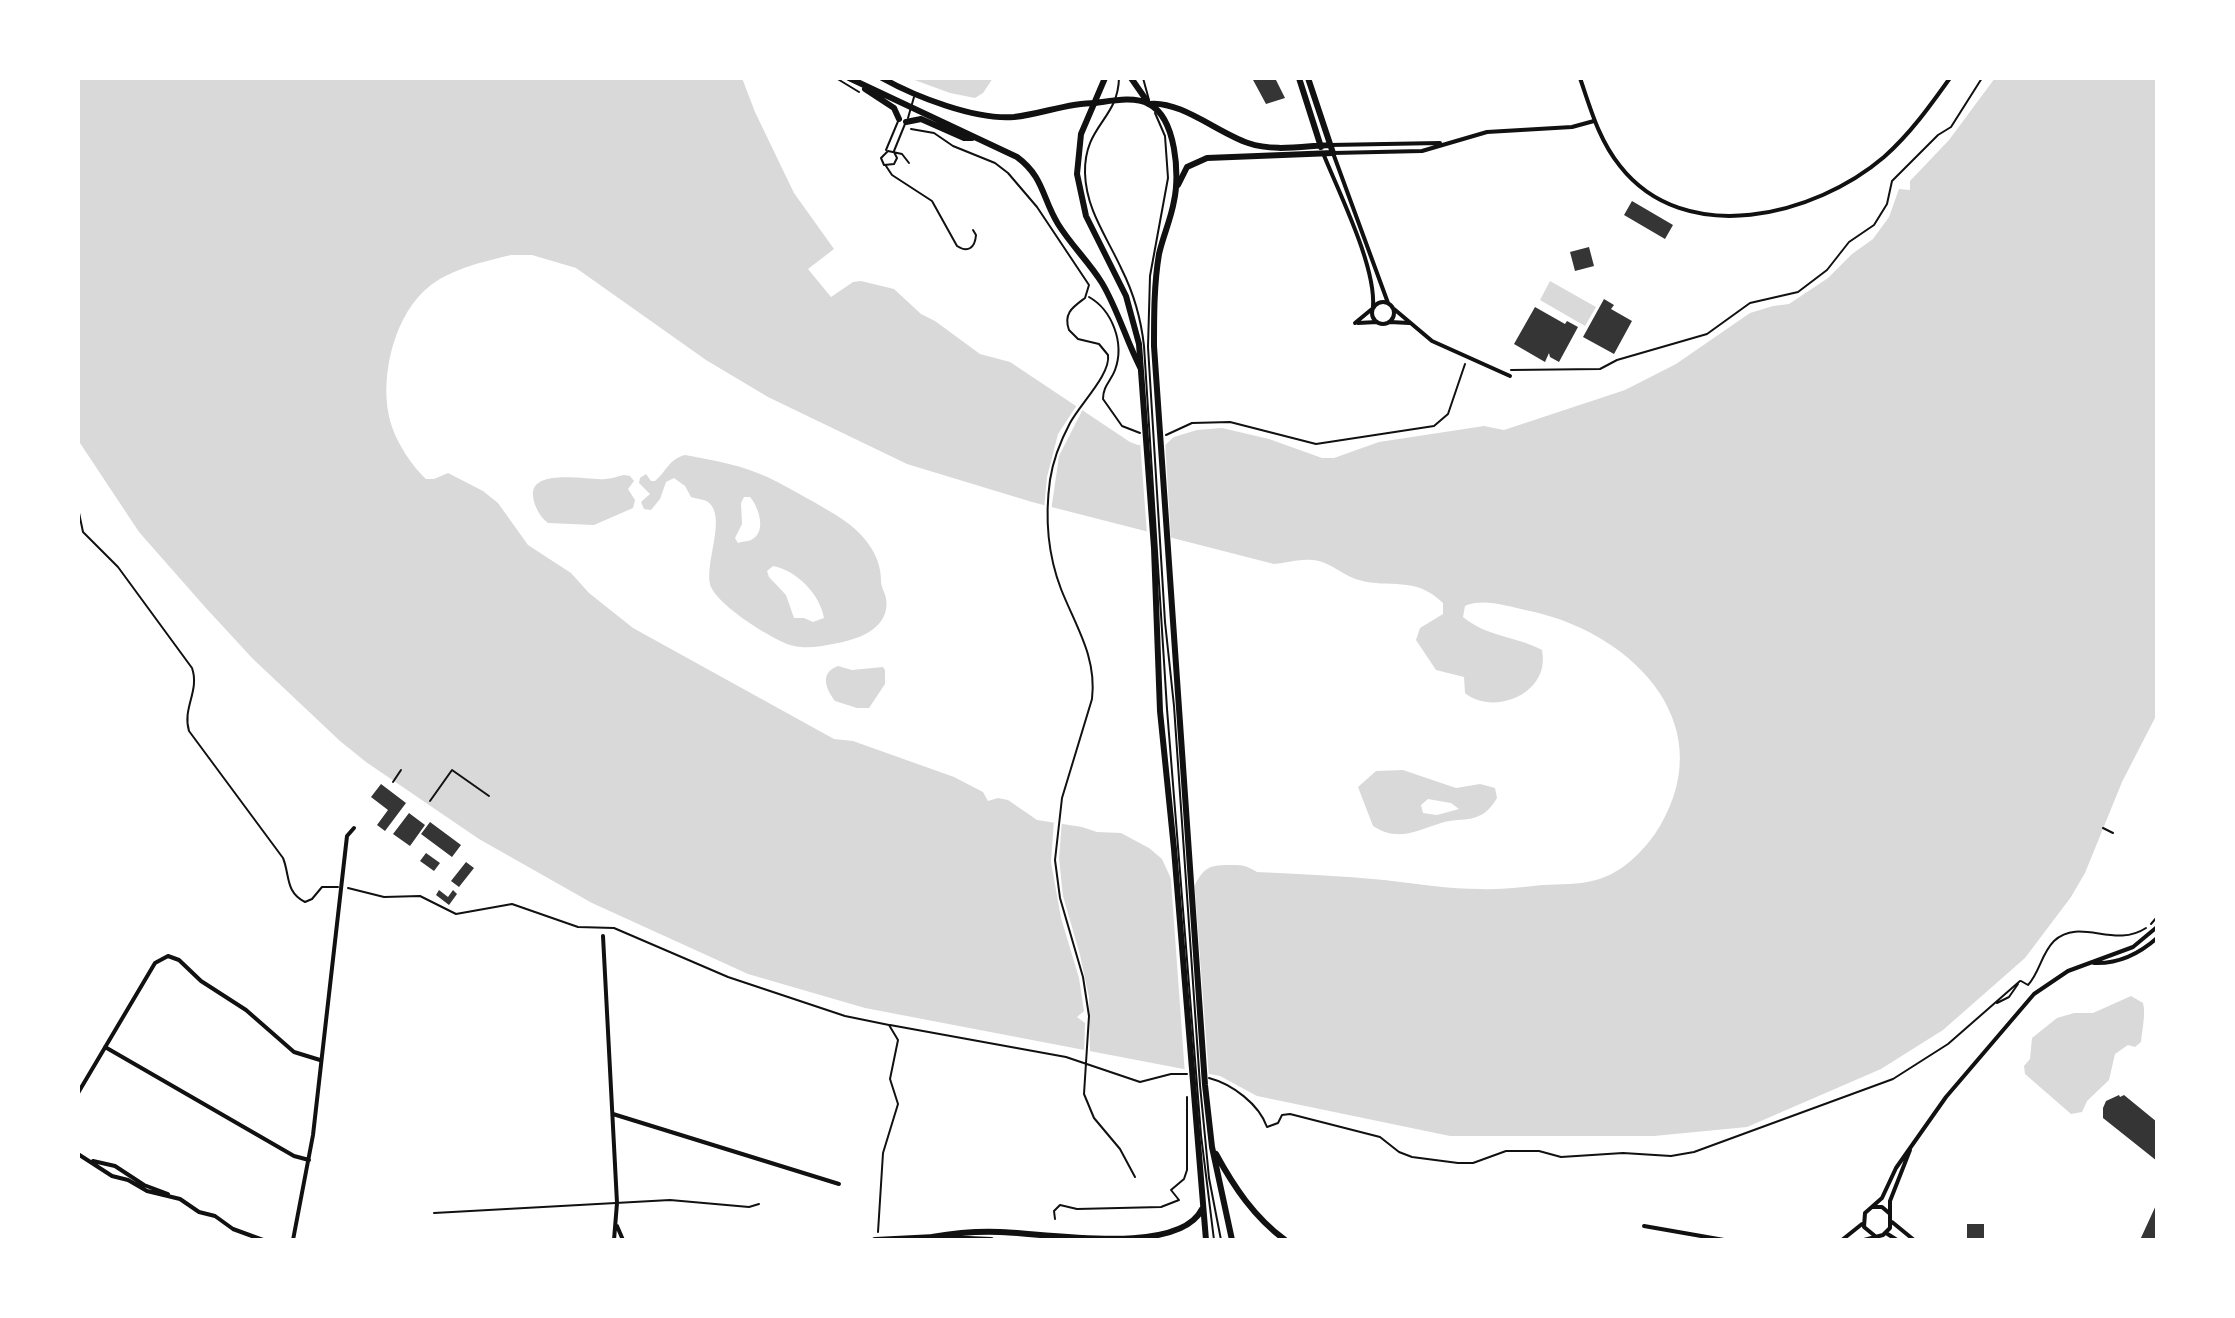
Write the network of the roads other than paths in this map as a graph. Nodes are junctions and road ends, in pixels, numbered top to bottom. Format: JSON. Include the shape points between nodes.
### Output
{"nodes":[{"id":1,"x":849,"y":78,"type":"edge"},
{"id":2,"x":882,"y":78,"type":"edge"},
{"id":3,"x":1105,"y":78,"type":"edge"},
{"id":4,"x":1119,"y":78,"type":"edge"},
{"id":5,"x":1131,"y":78,"type":"edge"},
{"id":6,"x":1143,"y":78,"type":"edge"},
{"id":7,"x":1299,"y":78,"type":"edge"},
{"id":8,"x":1308,"y":78,"type":"edge"},
{"id":9,"x":1580,"y":78,"type":"edge"},
{"id":10,"x":1950,"y":78,"type":"edge"},
{"id":11,"x":863,"y":86,"type":"junction"},
{"id":12,"x":914,"y":93,"type":"junction"},
{"id":13,"x":1116,"y":101,"type":"junction"},
{"id":14,"x":1095,"y":103,"type":"junction"},
{"id":15,"x":1149,"y":104,"type":"junction"},
{"id":16,"x":911,"y":108,"type":"junction"},
{"id":17,"x":1594,"y":121,"type":"junction"},
{"id":18,"x":904,"y":123,"type":"junction"},
{"id":19,"x":976,"y":138,"type":"junction"},
{"id":20,"x":1320,"y":145,"type":"junction"},
{"id":21,"x":1332,"y":149,"type":"junction"},
{"id":22,"x":885,"y":151,"type":"junction"},
{"id":23,"x":894,"y":152,"type":"junction"},
{"id":24,"x":1323,"y":153,"type":"junction"},
{"id":25,"x":909,"y":163,"type":"dead end"},
{"id":26,"x":886,"y":166,"type":"junction"},
{"id":27,"x":1176,"y":192,"type":"junction"},
{"id":28,"x":973,"y":230,"type":"dead end"},
{"id":29,"x":1388,"y":303,"type":"junction"},
{"id":30,"x":1373,"y":308,"type":"junction"},
{"id":31,"x":1394,"y":309,"type":"junction"},
{"id":32,"x":1377,"y":322,"type":"junction"},
{"id":33,"x":1390,"y":322,"type":"junction"},
{"id":34,"x":1412,"y":324,"type":"junction"},
{"id":35,"x":1141,"y":368,"type":"junction"},
{"id":36,"x":1510,"y":376,"type":"dead end"},
{"id":37,"x":1152,"y":422,"type":"junction"},
{"id":38,"x":1160,"y":550,"type":"junction"},
{"id":39,"x":354,"y":828,"type":"dead end"},
{"id":40,"x":1181,"y":850,"type":"junction"},
{"id":41,"x":2157,"y":927,"type":"edge"},
{"id":42,"x":603,"y":936,"type":"dead end"},
{"id":43,"x":2157,"y":938,"type":"edge"},
{"id":44,"x":2092,"y":963,"type":"junction"},
{"id":45,"x":105,"y":1047,"type":"junction"},
{"id":46,"x":320,"y":1060,"type":"junction"},
{"id":47,"x":1196,"y":1085,"type":"junction"},
{"id":48,"x":78,"y":1093,"type":"edge"},
{"id":49,"x":613,"y":1114,"type":"junction"},
{"id":50,"x":1212,"y":1147,"type":"junction"},
{"id":51,"x":1910,"y":1150,"type":"junction"},
{"id":52,"x":78,"y":1154,"type":"edge"},
{"id":53,"x":309,"y":1160,"type":"junction"},
{"id":54,"x":93,"y":1161,"type":"junction"},
{"id":55,"x":127,"y":1176,"type":"junction"},
{"id":56,"x":839,"y":1184,"type":"dead end"},
{"id":57,"x":617,"y":1203,"type":"junction"},
{"id":58,"x":759,"y":1204,"type":"dead end"},
{"id":59,"x":1203,"y":1206,"type":"junction"},
{"id":60,"x":1870,"y":1208,"type":"junction"},
{"id":61,"x":434,"y":1213,"type":"dead end"},
{"id":62,"x":1211,"y":1218,"type":"junction"},
{"id":63,"x":1891,"y":1219,"type":"junction"},
{"id":64,"x":1863,"y":1224,"type":"junction"},
{"id":65,"x":617,"y":1226,"type":"junction"},
{"id":66,"x":1644,"y":1226,"type":"dead end"},
{"id":67,"x":1886,"y":1233,"type":"junction"},
{"id":68,"x":1875,"y":1236,"type":"junction"},
{"id":69,"x":932,"y":1237,"type":"junction"},
{"id":70,"x":1204,"y":1238,"type":"edge"},
{"id":71,"x":263,"y":1240,"type":"edge"},
{"id":72,"x":293,"y":1240,"type":"edge"},
{"id":73,"x":614,"y":1240,"type":"edge"},
{"id":74,"x":623,"y":1240,"type":"edge"},
{"id":75,"x":875,"y":1240,"type":"edge"},
{"id":76,"x":991,"y":1240,"type":"edge"},
{"id":77,"x":1104,"y":1240,"type":"edge"},
{"id":78,"x":1214,"y":1240,"type":"edge"},
{"id":79,"x":1221,"y":1240,"type":"edge"},
{"id":80,"x":1232,"y":1240,"type":"edge"},
{"id":81,"x":1285,"y":1240,"type":"edge"},
{"id":82,"x":1724,"y":1240,"type":"edge"},
{"id":83,"x":1842,"y":1240,"type":"edge"},
{"id":84,"x":1864,"y":1240,"type":"edge"},
{"id":85,"x":1897,"y":1240,"type":"edge"},
{"id":86,"x":1914,"y":1240,"type":"edge"}],
"edges":[{"from":1,"to":11,"type":"main road"},
{"from":2,"to":12,"type":"main road"},
{"from":3,"to":14,"type":"main road"},
{"from":4,"to":13,"type":"lane"},
{"from":5,"to":15,"type":"main road"},
{"from":6,"to":15,"type":"lane"},
{"from":7,"to":20,"type":"main road"},
{"from":8,"to":21,"type":"main road"},
{"from":9,"to":17,"type":"street"},
{"from":10,"to":17,"type":"street","via":[[1904,137],[1857,176],[1807,201],[1733,217],[1692,211],[1647,191],[1606,147]]},
{"from":11,"to":16,"type":"main road"},
{"from":11,"to":18,"type":"main road","via":[[894,108]]},
{"from":12,"to":14,"type":"main road","via":[[990,116]]},
{"from":12,"to":16,"type":"lane"},
{"from":13,"to":14,"type":"main road"},
{"from":13,"to":15,"type":"main road"},
{"from":13,"to":37,"type":"lane","via":[[1090,138],[1085,178],[1096,220],[1135,300]]},
{"from":14,"to":35,"type":"main road","via":[[1078,147],[1081,200],[1135,320]]},
{"from":15,"to":20,"type":"main road","via":[[1170,105],[1250,144]]},
{"from":15,"to":27,"type":"main road","via":[[1162,116],[1171,139]]},
{"from":15,"to":37,"type":"lane","via":[[1163,128],[1168,178],[1150,276]]},
{"from":16,"to":18,"type":"lane"},
{"from":16,"to":19,"type":"main road"},
{"from":17,"to":21,"type":"street","via":[[1487,132],[1446,143]]},
{"from":18,"to":19,"type":"main road","via":[[921,119]]},
{"from":18,"to":22,"type":"lane"},
{"from":18,"to":23,"type":"lane"},
{"from":19,"to":35,"type":"main road","via":[[1017,157],[1037,176],[1058,223],[1112,301]]},
{"from":20,"to":21,"type":"main road"},
{"from":20,"to":24,"type":"main road"},
{"from":21,"to":24,"type":"main road"},
{"from":21,"to":29,"type":"street"},
{"from":22,"to":23,"type":"lane"},
{"from":22,"to":26,"type":"lane","via":[[881,158]]},
{"from":23,"to":25,"type":"lane"},
{"from":23,"to":26,"type":"lane","via":[[896,163]]},
{"from":24,"to":27,"type":"main road","via":[[1207,158],[1187,167]]},
{"from":24,"to":30,"type":"street","via":[[1368,273]]},
{"from":26,"to":28,"type":"lane","via":[[932,201],[957,246],[974,246]]},
{"from":27,"to":37,"type":"main road","via":[[1154,299]]},
{"from":29,"to":30,"type":"street"},
{"from":29,"to":31,"type":"street"},
{"from":30,"to":32,"type":"street"},
{"from":30,"to":32,"type":"street","via":[[1355,323]]},
{"from":31,"to":33,"type":"street"},
{"from":31,"to":34,"type":"street"},
{"from":32,"to":33,"type":"street"},
{"from":33,"to":34,"type":"street"},
{"from":34,"to":36,"type":"street","via":[[1432,341]]},
{"from":35,"to":37,"type":"main road"},
{"from":37,"to":38,"type":"main road"},
{"from":37,"to":38,"type":"main road"},
{"from":38,"to":40,"type":"main road","via":[[1160,711]]},
{"from":38,"to":40,"type":"main road","via":[[1186,785]]},
{"from":39,"to":46,"type":"street","via":[[347,836]]},
{"from":40,"to":47,"type":"main road"},
{"from":40,"to":47,"type":"main road"},
{"from":41,"to":44,"type":"street","via":[[2133,947]]},
{"from":42,"to":49,"type":"street"},
{"from":43,"to":44,"type":"street","via":[[2124,959]]},
{"from":44,"to":51,"type":"street","via":[[2068,971],[2034,994],[1946,1097]]},
{"from":45,"to":46,"type":"street","via":[[155,963],[164,957],[175,958],[294,1052]]},
{"from":45,"to":48,"type":"street"},
{"from":45,"to":53,"type":"street"},
{"from":46,"to":53,"type":"street"},
{"from":47,"to":50,"type":"main road"},
{"from":47,"to":59,"type":"main road"},
{"from":47,"to":62,"type":"lane"},
{"from":47,"to":79,"type":"lane"},
{"from":49,"to":56,"type":"street"},
{"from":49,"to":57,"type":"street"},
{"from":50,"to":80,"type":"main road"},
{"from":50,"to":81,"type":"main road","via":[[1241,1196]]},
{"from":51,"to":60,"type":"street","via":[[1882,1198]]},
{"from":51,"to":63,"type":"street","via":[[1890,1201]]},
{"from":52,"to":54,"type":"street"},
{"from":53,"to":72,"type":"street"},
{"from":54,"to":55,"type":"street","via":[[115,1166]]},
{"from":54,"to":55,"type":"street","via":[[112,1176]]},
{"from":55,"to":71,"type":"street","via":[[147,1191],[180,1199]]},
{"from":57,"to":58,"type":"lane"},
{"from":57,"to":61,"type":"lane"},
{"from":57,"to":65,"type":"street"},
{"from":59,"to":70,"type":"main road"},
{"from":59,"to":77,"type":"main road","via":[[1195,1221],[1182,1228]]},
{"from":60,"to":63,"type":"street","via":[[1882,1207]]},
{"from":60,"to":64,"type":"street"},
{"from":62,"to":70,"type":"lane"},
{"from":62,"to":78,"type":"lane"},
{"from":63,"to":67,"type":"street"},
{"from":63,"to":86,"type":"street"},
{"from":64,"to":68,"type":"street"},
{"from":64,"to":83,"type":"street"},
{"from":65,"to":73,"type":"street"},
{"from":65,"to":74,"type":"street"},
{"from":66,"to":82,"type":"street"},
{"from":67,"to":68,"type":"street"},
{"from":67,"to":85,"type":"street"},
{"from":68,"to":84,"type":"street"},
{"from":69,"to":75,"type":"main road"},
{"from":69,"to":76,"type":"main road"},
{"from":69,"to":77,"type":"main road","via":[[979,1231]]}]}
